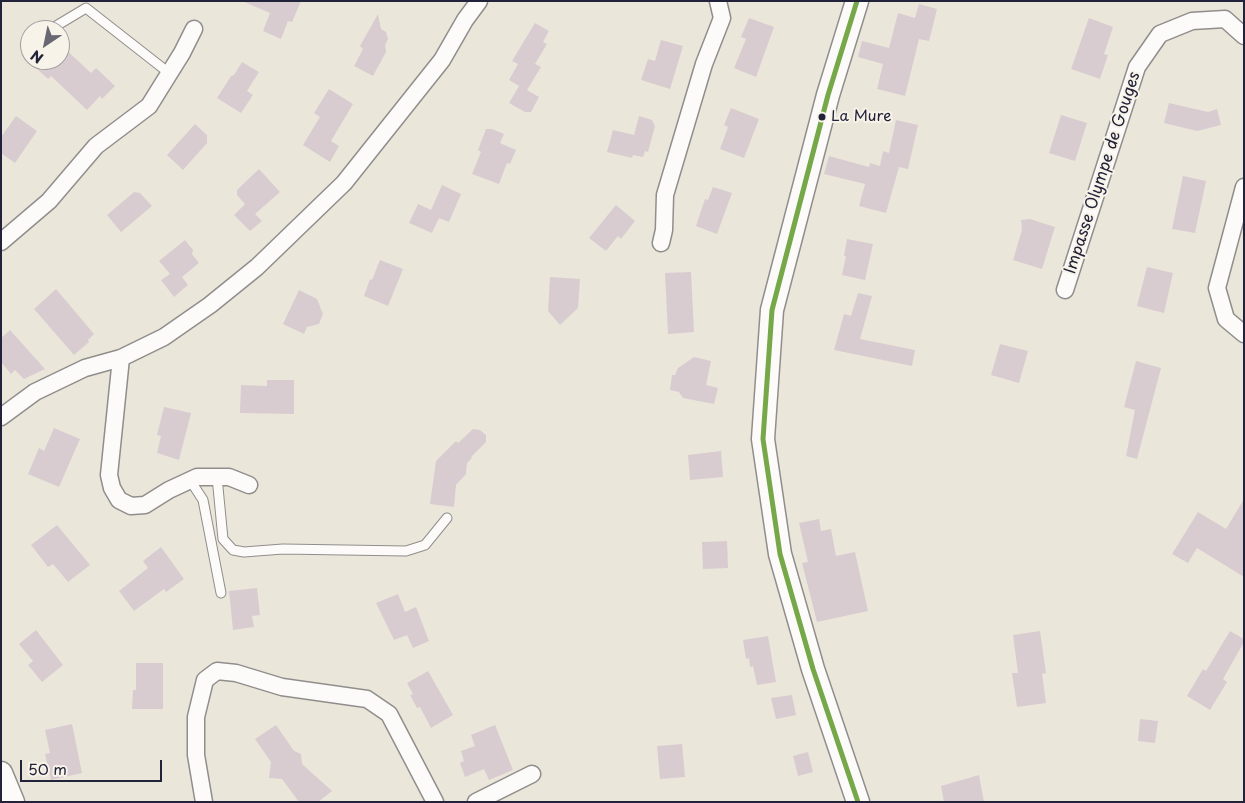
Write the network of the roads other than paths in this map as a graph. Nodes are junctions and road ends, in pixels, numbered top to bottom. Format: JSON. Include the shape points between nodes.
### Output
{"nodes":[{"id":1,"x":461,"y":1,"type":"edge"},
{"id":2,"x":479,"y":1,"type":"edge"},
{"id":3,"x":718,"y":1,"type":"edge"},
{"id":4,"x":857,"y":1,"type":"edge"},
{"id":5,"x":66,"y":20,"type":"edge"},
{"id":6,"x":465,"y":20,"type":"junction"},
{"id":7,"x":194,"y":30,"type":"dead end"},
{"id":8,"x":1244,"y":36,"type":"edge"},
{"id":9,"x":169,"y":73,"type":"junction"},
{"id":10,"x":1244,"y":187,"type":"edge"},
{"id":11,"x":1,"y":242,"type":"edge"},
{"id":12,"x":661,"y":243,"type":"dead end"},
{"id":13,"x":1065,"y":290,"type":"dead end"},
{"id":14,"x":1244,"y":334,"type":"edge"},
{"id":15,"x":121,"y":358,"type":"junction"},
{"id":16,"x":1,"y":417,"type":"edge"},
{"id":17,"x":217,"y":477,"type":"junction"},
{"id":18,"x":190,"y":480,"type":"junction"},
{"id":19,"x":248,"y":485,"type":"dead end"},
{"id":20,"x":447,"y":518,"type":"dead end"},
{"id":21,"x":221,"y":593,"type":"dead end"},
{"id":22,"x":1,"y":773,"type":"edge"},
{"id":23,"x":532,"y":774,"type":"dead end"},
{"id":24,"x":13,"y":802,"type":"edge"},
{"id":25,"x":204,"y":802,"type":"edge"},
{"id":26,"x":435,"y":802,"type":"edge"},
{"id":27,"x":476,"y":802,"type":"edge"},
{"id":28,"x":858,"y":802,"type":"edge"}],
"edges":[{"from":1,"to":6,"type":"street"},
{"from":2,"to":6,"type":"street"},
{"from":3,"to":12,"type":"street","via":[[722,18],[704,64],[664,195]]},
{"from":4,"to":28,"type":"main road","via":[[828,95],[772,310],[763,439],[780,554],[813,669]]},
{"from":5,"to":9,"type":"lane","via":[[86,8]]},
{"from":6,"to":15,"type":"street","via":[[442,60],[344,183],[257,267],[210,305],[164,337]]},
{"from":7,"to":9,"type":"street"},
{"from":8,"to":13,"type":"street","name":"Impasse Olympe de Gouges","via":[[1225,19],[1192,21],[1160,34],[1137,67]]},
{"from":9,"to":11,"type":"street","via":[[149,106],[96,146],[49,201]]},
{"from":10,"to":14,"type":"street","via":[[1217,288],[1226,320]]},
{"from":15,"to":16,"type":"street","via":[[85,368],[35,392]]},
{"from":15,"to":18,"type":"street","via":[[109,475],[112,488],[119,500],[131,506],[144,505]]},
{"from":17,"to":18,"type":"street"},
{"from":17,"to":19,"type":"street","via":[[229,477]]},
{"from":17,"to":20,"type":"lane","via":[[224,539],[233,550],[244,552],[283,549],[406,551],[424,545]]},
{"from":18,"to":21,"type":"lane","via":[[203,500]]},
{"from":22,"to":24,"type":"main road"},
{"from":23,"to":27,"type":"street"},
{"from":25,"to":26,"type":"street","via":[[196,755],[196,717],[205,680],[217,670],[282,687],[367,699],[389,714]]}]}
